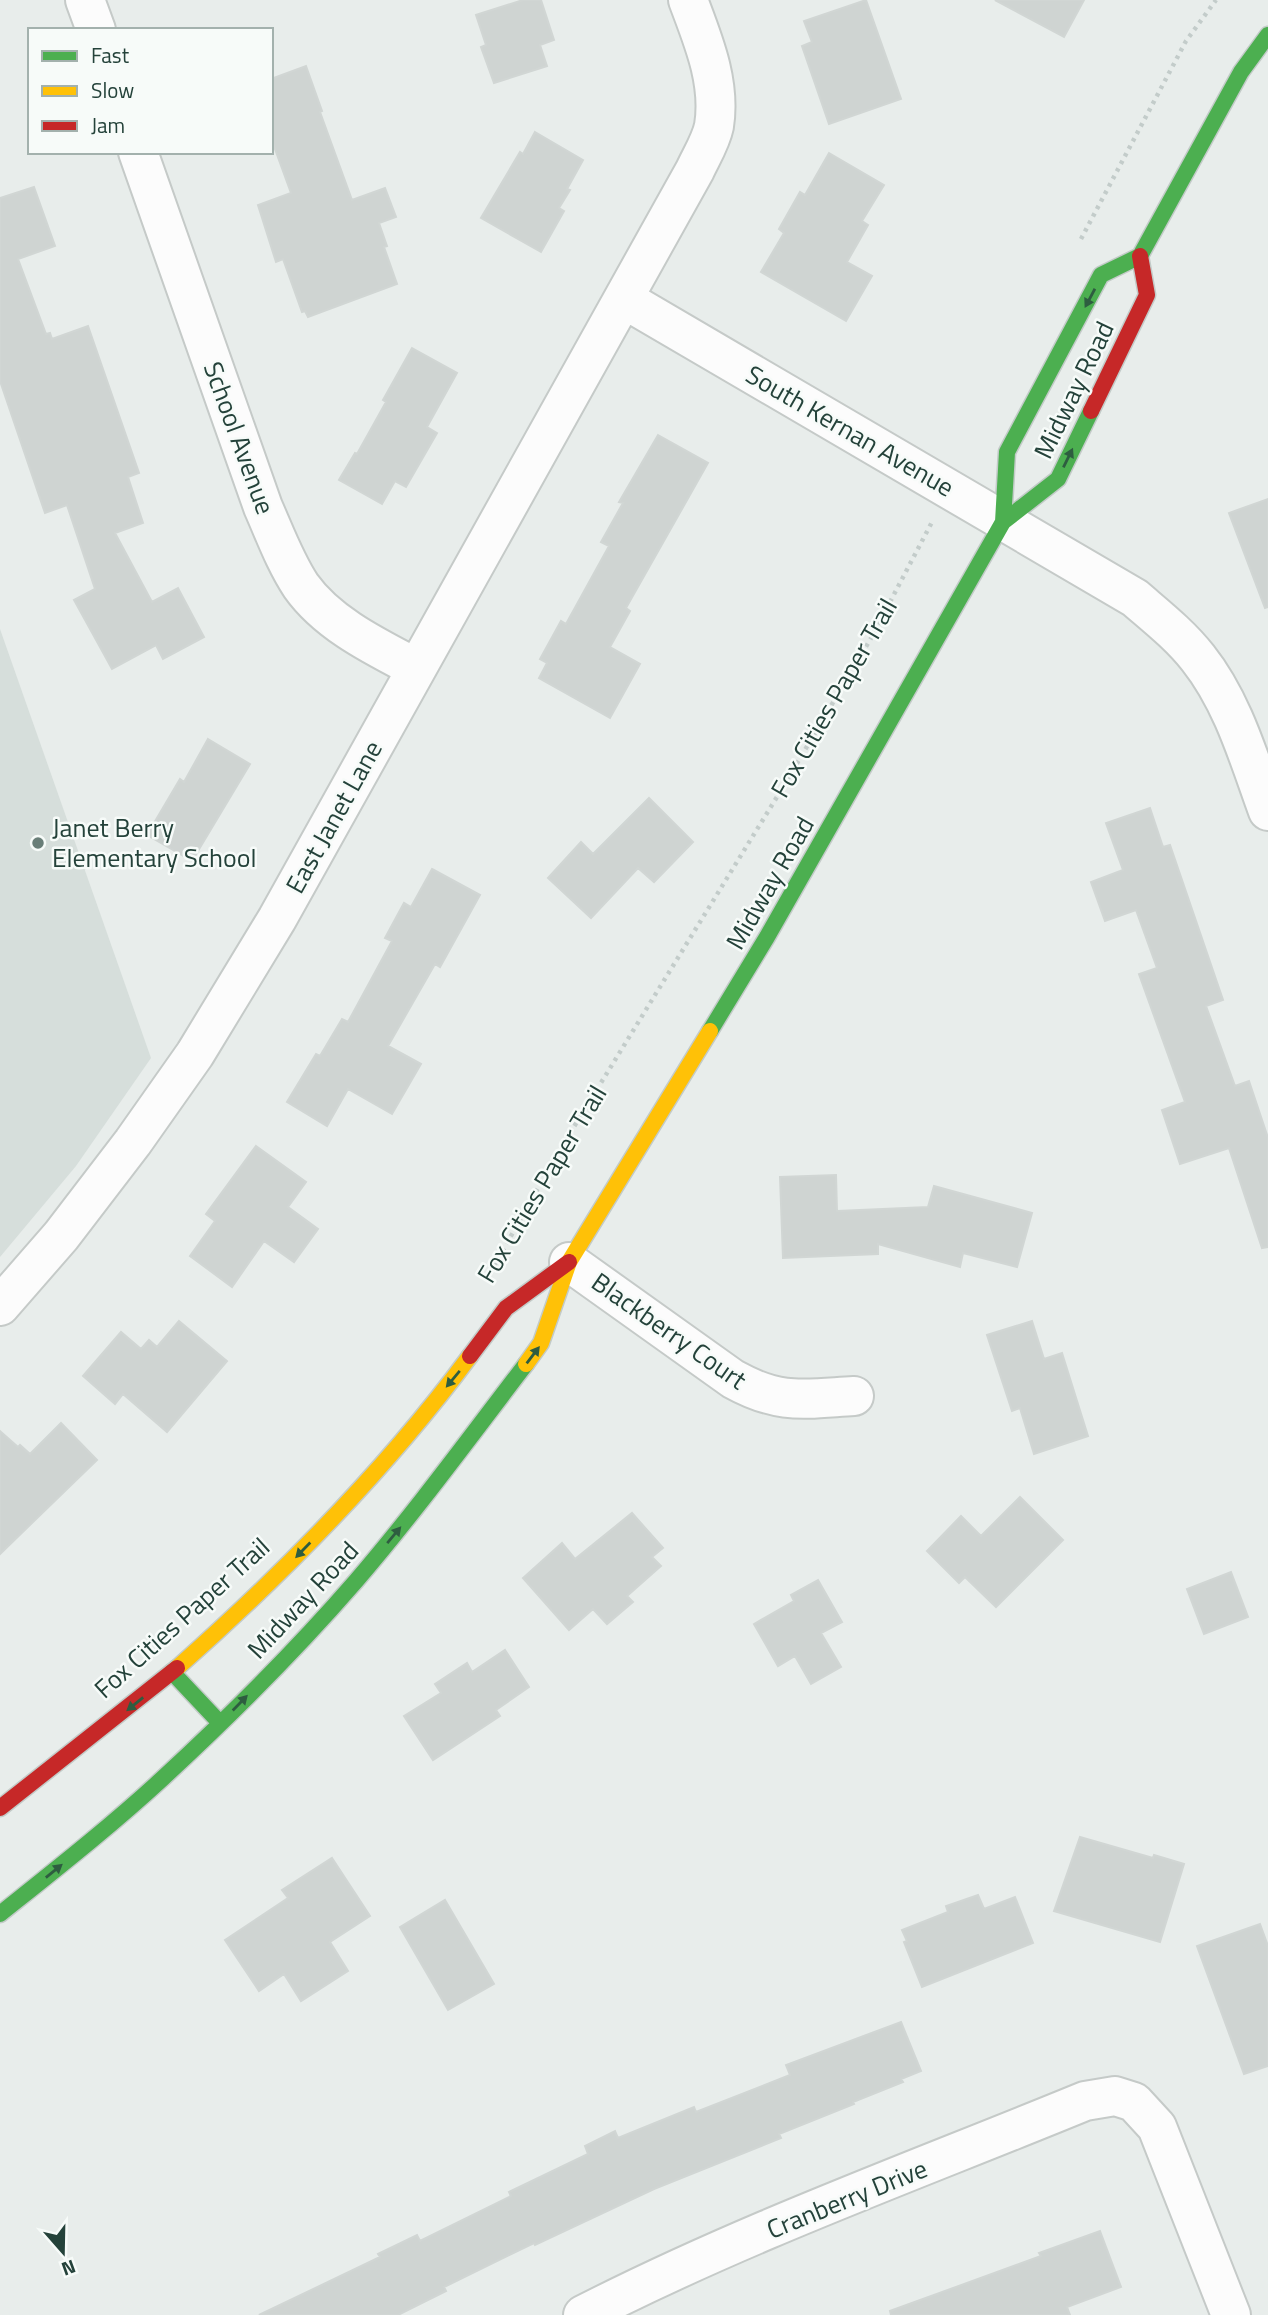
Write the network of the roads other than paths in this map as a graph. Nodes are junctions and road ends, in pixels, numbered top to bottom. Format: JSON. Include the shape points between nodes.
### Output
{"nodes":[{"id":1,"x":85,"y":0,"type":"edge"},
{"id":2,"x":688,"y":0,"type":"edge"},
{"id":3,"x":95,"y":28,"type":"edge"},
{"id":4,"x":1268,"y":35,"type":"edge"},
{"id":5,"x":139,"y":154,"type":"edge"},
{"id":6,"x":1140,"y":256,"type":"junction"},
{"id":7,"x":624,"y":299,"type":"junction"},
{"id":8,"x":1003,"y":522,"type":"junction"},
{"id":9,"x":416,"y":668,"type":"junction"},
{"id":10,"x":1268,"y":811,"type":"edge"},
{"id":11,"x":569,"y":1262,"type":"junction"},
{"id":12,"x":0,"y":1306,"type":"edge"},
{"id":13,"x":854,"y":1396,"type":"dead end"},
{"id":14,"x":172,"y":1672,"type":"junction"},
{"id":15,"x":219,"y":1723,"type":"junction"},
{"id":16,"x":0,"y":1808,"type":"edge"},
{"id":17,"x":0,"y":1914,"type":"edge"},
{"id":18,"x":583,"y":2315,"type":"edge"},
{"id":19,"x":1231,"y":2315,"type":"edge"}],
"edges":[{"from":1,"to":3,"type":"street"},
{"from":2,"to":7,"type":"street","via":[[710,59],[713,127],[695,170]]},
{"from":4,"to":6,"type":"main road","via":[[1241,72]]},
{"from":5,"to":9,"type":"street","name":"School Avenue","via":[[263,508],[288,565],[303,589],[330,616]]},
{"from":8,"to":6,"type":"main road","name":"Midway Road","one_way":true,"via":[[1058,479],[1147,295]]},
{"from":6,"to":8,"type":"main road","name":"Midway Road","one_way":true,"via":[[1101,275],[1007,452]]},
{"from":7,"to":8,"type":"street","name":"South Kernan Avenue"},
{"from":7,"to":9,"type":"street","name":"East Janet Lane"},
{"from":8,"to":10,"type":"street","name":"South Kernan Avenue","via":[[1135,598],[1199,659],[1239,730]]},
{"from":8,"to":11,"type":"main road","name":"Midway Road","via":[[767,937]]},
{"from":9,"to":12,"type":"street","name":"East Janet Lane","via":[[277,919],[195,1054],[69,1225]]},
{"from":11,"to":13,"type":"street","name":"Blackberry Court","via":[[756,1391],[789,1400]]},
{"from":11,"to":14,"type":"main road","name":"Midway Road","one_way":true,"via":[[506,1308],[384,1462],[303,1550]]},
{"from":15,"to":11,"type":"main road","name":"Midway Road","one_way":true,"via":[[354,1583],[469,1442],[541,1343]]},
{"from":14,"to":15,"type":"main road"},
{"from":14,"to":16,"type":"main road","name":"Midway Road","one_way":true},
{"from":17,"to":15,"type":"main road","name":"Midway Road","one_way":true,"via":[[163,1778]]},
{"from":18,"to":19,"type":"street","name":"Cranberry Drive","via":[[792,2220],[1086,2101],[1115,2096],[1134,2102],[1157,2127]]}]}
